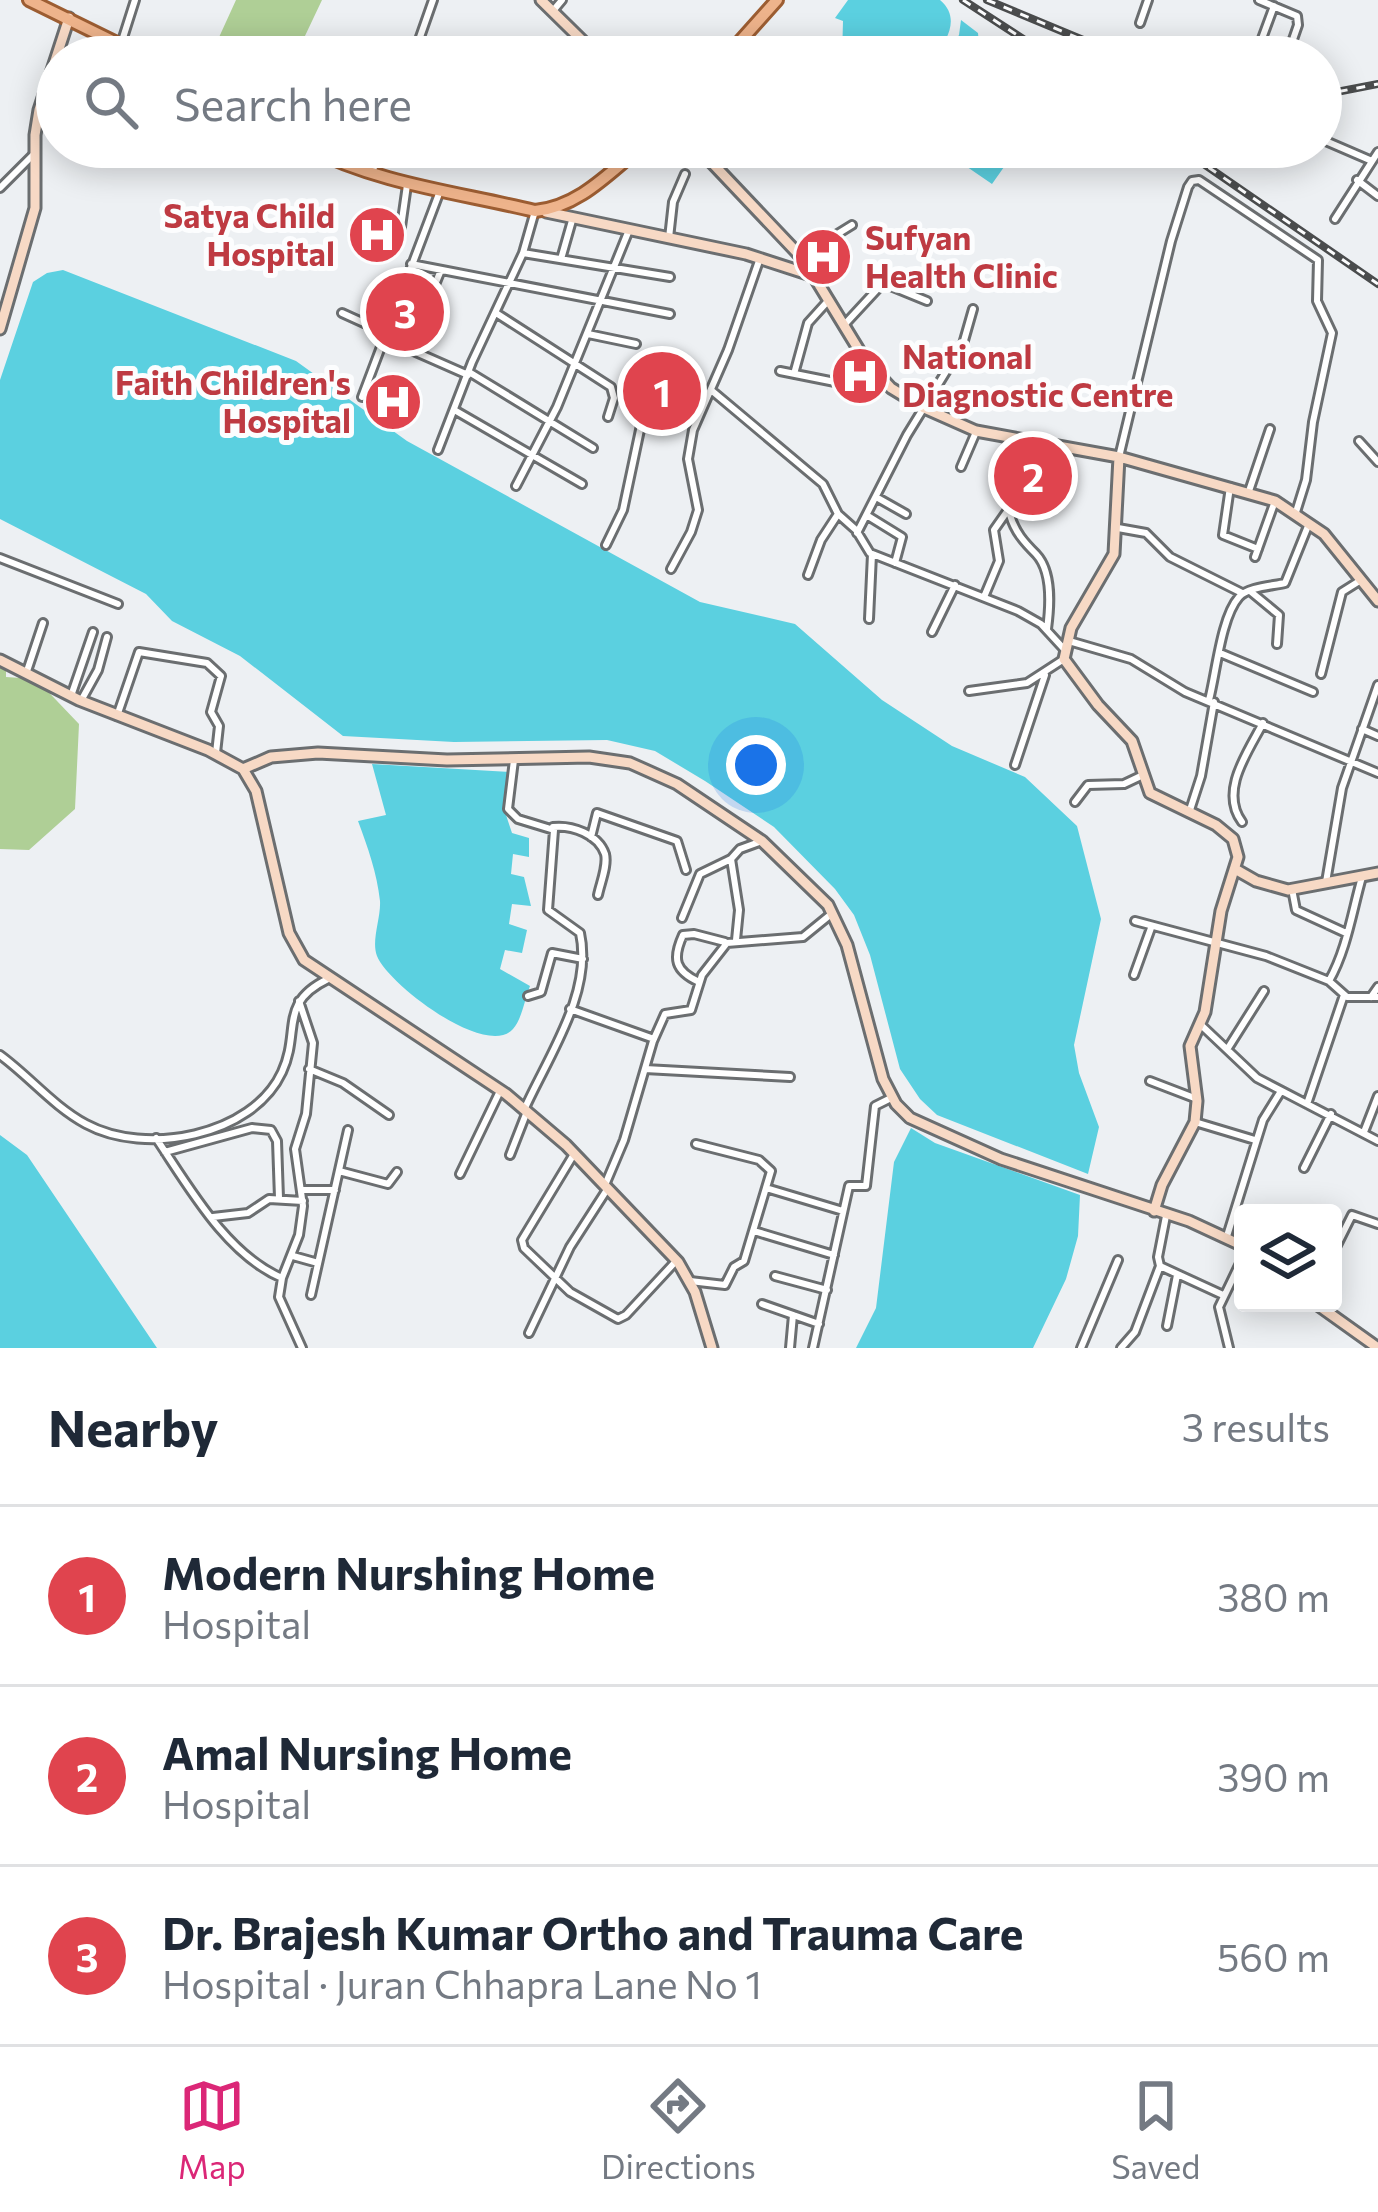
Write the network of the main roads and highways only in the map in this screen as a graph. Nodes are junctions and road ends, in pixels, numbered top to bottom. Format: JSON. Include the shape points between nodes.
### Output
{"nodes":[{"id":1,"x":29,"y":0,"type":"edge"},
{"id":2,"x":777,"y":0,"type":"edge"},
{"id":3,"x":100,"y":36,"type":"edge"},
{"id":4,"x":745,"y":36,"type":"edge"},
{"id":5,"x":353,"y":168,"type":"edge"},
{"id":6,"x":614,"y":168,"type":"edge"}],
"edges":[{"from":1,"to":3,"type":"main road"},
{"from":2,"to":4,"type":"main road"},
{"from":5,"to":6,"type":"main road","via":[[535,212],[579,196]]}]}
